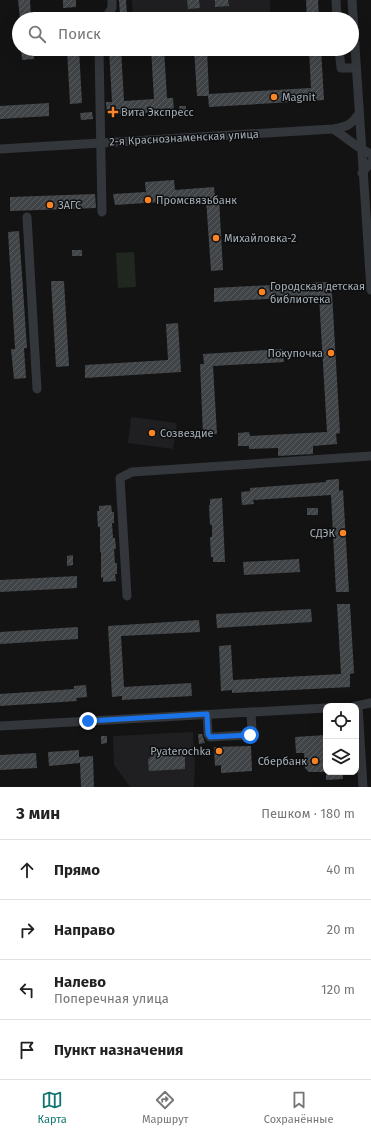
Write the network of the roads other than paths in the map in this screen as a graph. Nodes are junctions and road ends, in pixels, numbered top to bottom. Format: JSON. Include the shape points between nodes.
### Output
{"nodes":[{"id":1,"x":112,"y":0,"type":"edge"},
{"id":2,"x":336,"y":0,"type":"edge"},
{"id":3,"x":352,"y":0,"type":"edge"},
{"id":4,"x":109,"y":12,"type":"edge"},
{"id":5,"x":337,"y":12,"type":"edge"},
{"id":6,"x":353,"y":12,"type":"edge"},
{"id":7,"x":99,"y":56,"type":"edge"},
{"id":8,"x":340,"y":56,"type":"edge"},
{"id":9,"x":355,"y":56,"type":"edge"},
{"id":10,"x":356,"y":68,"type":"junction"},
{"id":11,"x":359,"y":113,"type":"junction"},
{"id":12,"x":333,"y":129,"type":"junction"},
{"id":13,"x":101,"y":142,"type":"junction"},
{"id":14,"x":0,"y":149,"type":"edge"},
{"id":15,"x":361,"y":150,"type":"junction"},
{"id":16,"x":371,"y":154,"type":"edge"},
{"id":17,"x":371,"y":162,"type":"edge"},
{"id":18,"x":362,"y":173,"type":"junction"},
{"id":19,"x":102,"y":212,"type":"dead end"},
{"id":20,"x":27,"y":217,"type":"dead end"},
{"id":21,"x":371,"y":290,"type":"edge"},
{"id":22,"x":37,"y":389,"type":"dead end"},
{"id":23,"x":371,"y":456,"type":"edge"},
{"id":24,"x":127,"y":596,"type":"dead end"},
{"id":25,"x":371,"y":704,"type":"edge"},
{"id":26,"x":359,"y":706,"type":"edge"},
{"id":27,"x":323,"y":708,"type":"edge"},
{"id":28,"x":251,"y":712,"type":"junction"},
{"id":29,"x":207,"y":714,"type":"junction"},
{"id":30,"x":0,"y":726,"type":"edge"},
{"id":31,"x":359,"y":730,"type":"edge"},
{"id":32,"x":362,"y":787,"type":"edge"}],
"edges":[{"from":1,"to":4,"type":"street"},
{"from":2,"to":5,"type":"street"},
{"from":3,"to":6,"type":"street"},
{"from":7,"to":13,"type":"street"},
{"from":8,"to":10,"type":"street","via":[[341,68]]},
{"from":9,"to":10,"type":"street"},
{"from":10,"to":11,"type":"street"},
{"from":11,"to":12,"type":"street","name":"2-я Краснознаменская улица","via":[[347,127]]},
{"from":11,"to":15,"type":"street"},
{"from":12,"to":13,"type":"street","name":"2-я Краснознаменская улица"},
{"from":12,"to":15,"type":"street"},
{"from":13,"to":14,"type":"street","name":"2-я Краснознаменская улица"},
{"from":13,"to":19,"type":"street"},
{"from":15,"to":16,"type":"street"},
{"from":15,"to":18,"type":"street"},
{"from":17,"to":18,"type":"street"},
{"from":18,"to":21,"type":"street"},
{"from":20,"to":22,"type":"street"},
{"from":23,"to":24,"type":"street","via":[[132,472],[120,478]]},
{"from":25,"to":26,"type":"street"},
{"from":27,"to":28,"type":"street"},
{"from":28,"to":29,"type":"street"},
{"from":28,"to":29,"type":"street","via":[[252,731],[249,735],[210,737]]},
{"from":29,"to":30,"type":"street"},
{"from":31,"to":32,"type":"street"}]}
